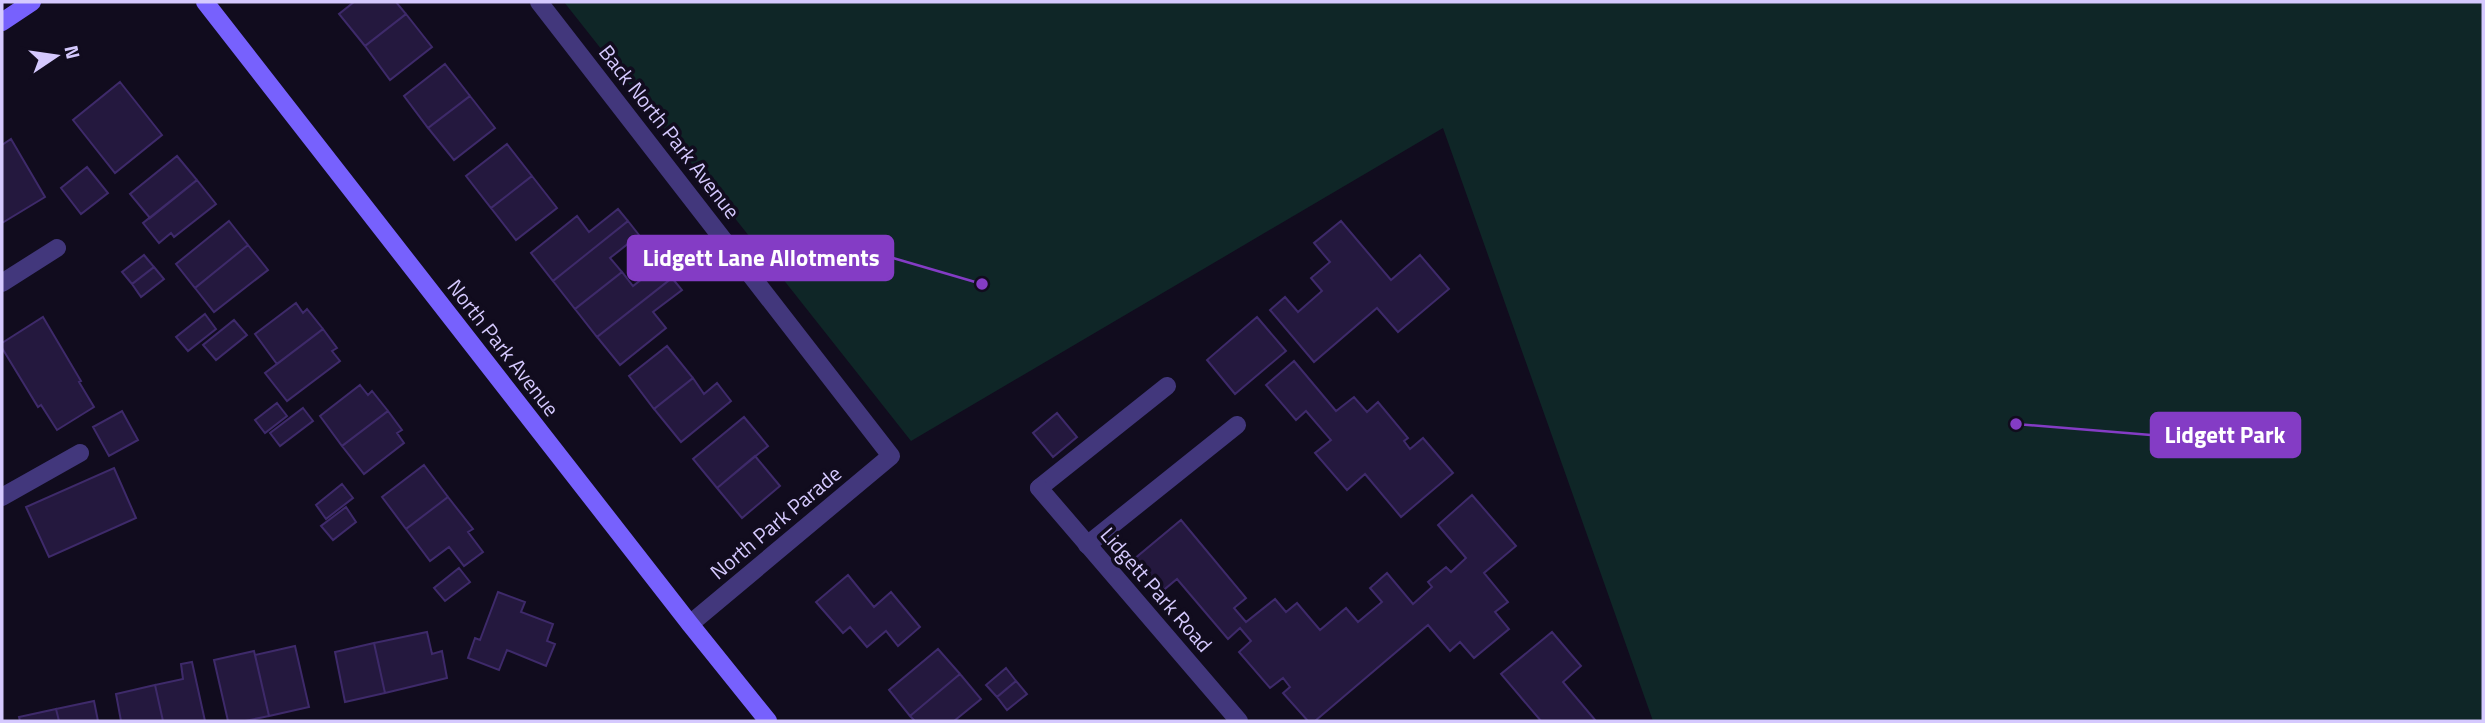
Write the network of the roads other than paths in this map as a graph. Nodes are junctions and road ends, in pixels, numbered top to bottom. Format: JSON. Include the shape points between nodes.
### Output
{"nodes":[{"id":1,"x":32,"y":2,"type":"edge"},
{"id":2,"x":205,"y":2,"type":"edge"},
{"id":3,"x":539,"y":2,"type":"edge"},
{"id":4,"x":2,"y":22,"type":"edge"},
{"id":5,"x":57,"y":248,"type":"dead end"},
{"id":6,"x":2,"y":283,"type":"edge"},
{"id":7,"x":1167,"y":386,"type":"dead end"},
{"id":8,"x":1237,"y":425,"type":"dead end"},
{"id":9,"x":80,"y":453,"type":"dead end"},
{"id":10,"x":891,"y":456,"type":"joint"},
{"id":11,"x":2,"y":498,"type":"edge"},
{"id":12,"x":1087,"y":545,"type":"junction"},
{"id":13,"x":690,"y":624,"type":"junction"},
{"id":14,"x":765,"y":721,"type":"edge"},
{"id":15,"x":1239,"y":721,"type":"edge"}],
"edges":[{"from":1,"to":4,"type":"street"},
{"from":2,"to":13,"type":"street","name":"North Park Avenue"},
{"from":3,"to":10,"type":"street","name":"Back North Park Avenue"},
{"from":5,"to":6,"type":"street"},
{"from":7,"to":12,"type":"street","name":"Lidgett Park Road","via":[[1039,488]]},
{"from":8,"to":12,"type":"street"},
{"from":9,"to":11,"type":"street"},
{"from":10,"to":13,"type":"street","name":"North Park Parade"},
{"from":12,"to":15,"type":"street","name":"Lidgett Park Road"},
{"from":13,"to":14,"type":"street","name":"North Park Avenue"}]}
